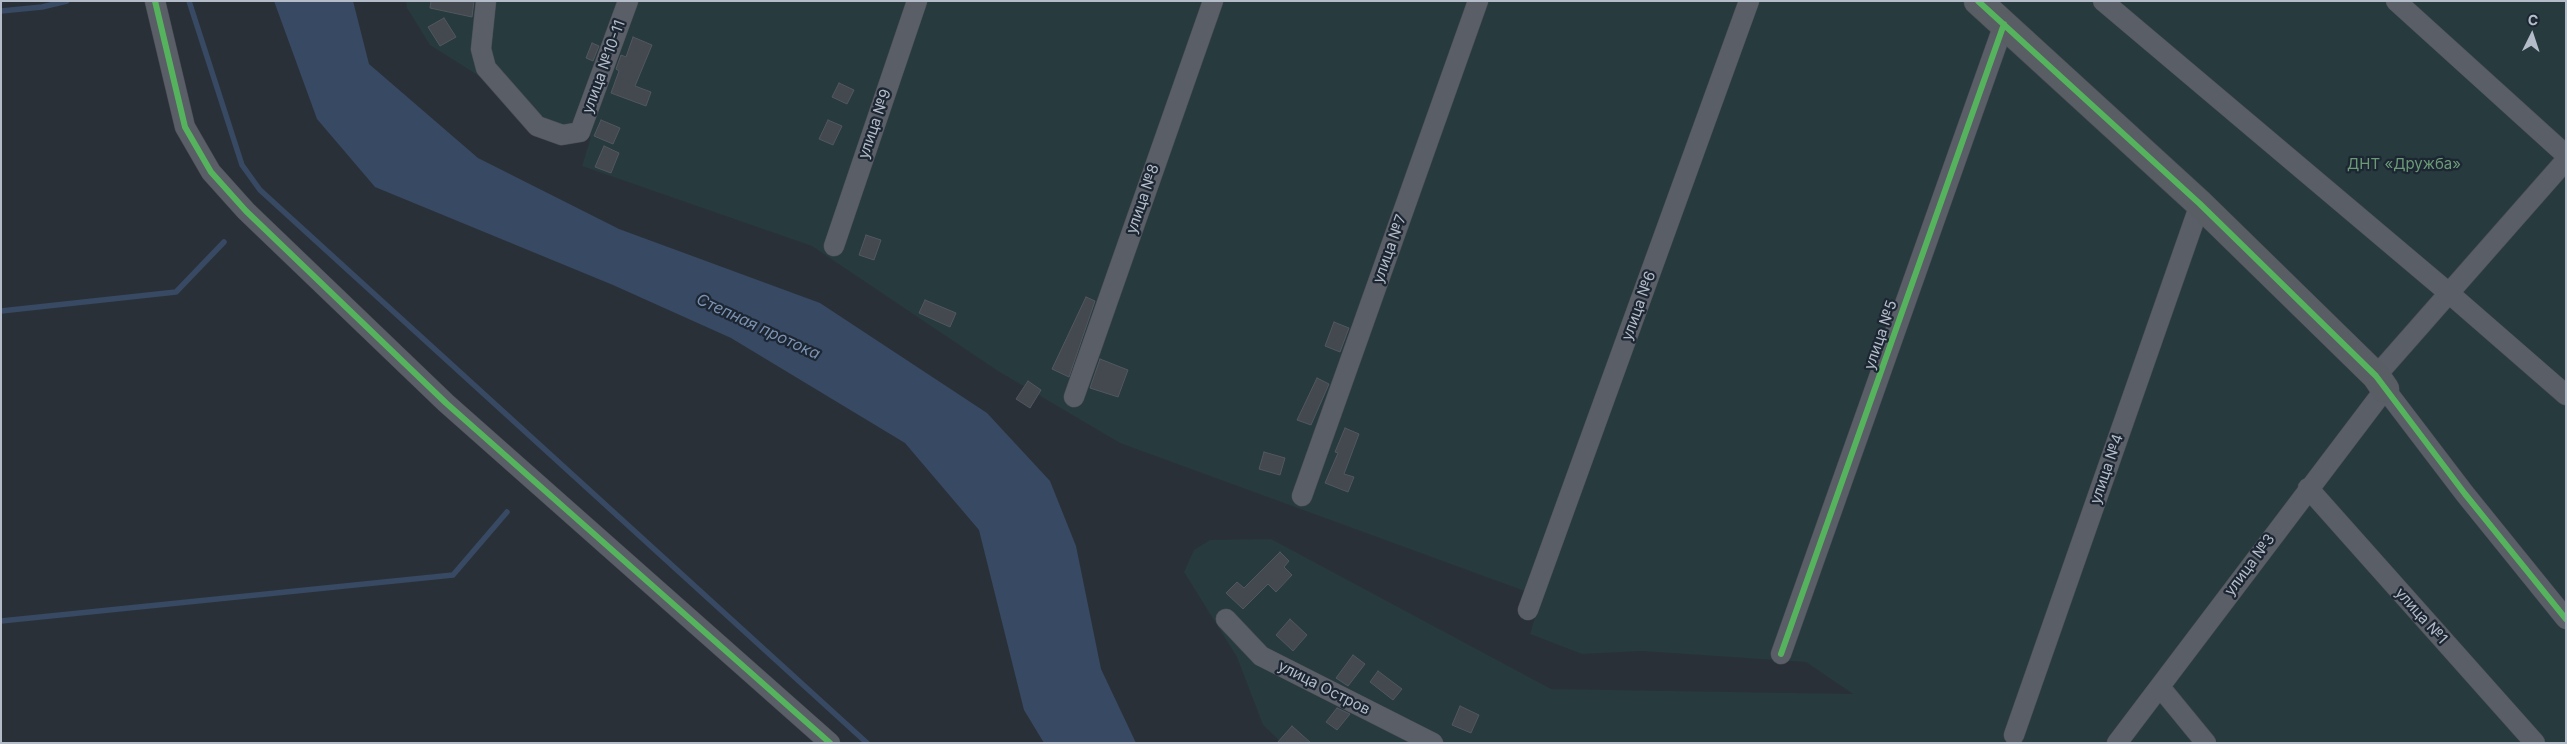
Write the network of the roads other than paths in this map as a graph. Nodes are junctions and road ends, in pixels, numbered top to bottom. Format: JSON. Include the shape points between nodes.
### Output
{"nodes":[{"id":1,"x":155,"y":1,"type":"edge"},
{"id":2,"x":486,"y":1,"type":"edge"},
{"id":3,"x":628,"y":1,"type":"edge"},
{"id":4,"x":917,"y":1,"type":"edge"},
{"id":5,"x":1213,"y":1,"type":"edge"},
{"id":6,"x":1478,"y":1,"type":"edge"},
{"id":7,"x":1749,"y":1,"type":"edge"},
{"id":8,"x":1978,"y":1,"type":"edge"},
{"id":9,"x":2102,"y":1,"type":"edge"},
{"id":10,"x":2396,"y":1,"type":"edge"},
{"id":11,"x":2004,"y":24,"type":"junction"},
{"id":12,"x":2566,"y":155,"type":"edge"},
{"id":13,"x":2566,"y":160,"type":"edge"},
{"id":14,"x":2200,"y":204,"type":"junction"},
{"id":15,"x":834,"y":246,"type":"dead end"},
{"id":16,"x":2450,"y":294,"type":"junction"},
{"id":17,"x":2380,"y":383,"type":"junction"},
{"id":18,"x":2566,"y":395,"type":"edge"},
{"id":19,"x":1074,"y":397,"type":"dead end"},
{"id":20,"x":2308,"y":488,"type":"junction"},
{"id":21,"x":1302,"y":496,"type":"dead end"},
{"id":22,"x":1528,"y":610,"type":"dead end"},
{"id":23,"x":2566,"y":618,"type":"edge"},
{"id":24,"x":1226,"y":619,"type":"dead end"},
{"id":25,"x":1781,"y":654,"type":"dead end"},
{"id":26,"x":2160,"y":687,"type":"junction"},
{"id":27,"x":2014,"y":735,"type":"dead end"},
{"id":28,"x":830,"y":743,"type":"edge"},
{"id":29,"x":1433,"y":743,"type":"edge"},
{"id":30,"x":2117,"y":743,"type":"edge"},
{"id":31,"x":2206,"y":743,"type":"edge"},
{"id":32,"x":2535,"y":743,"type":"edge"}],
"edges":[{"from":1,"to":28,"type":"street","via":[[184,127],[211,172],[246,211],[446,403]]},
{"from":2,"to":3,"type":"street","name":"улица №10-11","via":[[481,49],[486,68],[537,126],[562,135],[580,132]]},
{"from":4,"to":15,"type":"street","name":"улица №9"},
{"from":5,"to":19,"type":"street","name":"улица №8"},
{"from":6,"to":21,"type":"street","name":"улица №7"},
{"from":7,"to":22,"type":"street","name":"улица №6"},
{"from":8,"to":11,"type":"street"},
{"from":9,"to":16,"type":"street"},
{"from":10,"to":12,"type":"street"},
{"from":11,"to":14,"type":"street"},
{"from":11,"to":25,"type":"street","name":"улица №5"},
{"from":13,"to":16,"type":"street","name":"улица №3"},
{"from":14,"to":17,"type":"street"},
{"from":14,"to":27,"type":"street","name":"улица №4"},
{"from":16,"to":17,"type":"street","name":"улица №3"},
{"from":16,"to":18,"type":"street"},
{"from":17,"to":20,"type":"street","name":"улица №3"},
{"from":17,"to":23,"type":"street"},
{"from":20,"to":26,"type":"street","name":"улица №3"},
{"from":20,"to":32,"type":"street","name":"улица №1"},
{"from":24,"to":29,"type":"street","name":"улица Остров","via":[[1261,656]]},
{"from":26,"to":30,"type":"street","name":"улица №3"},
{"from":26,"to":31,"type":"street"}]}
